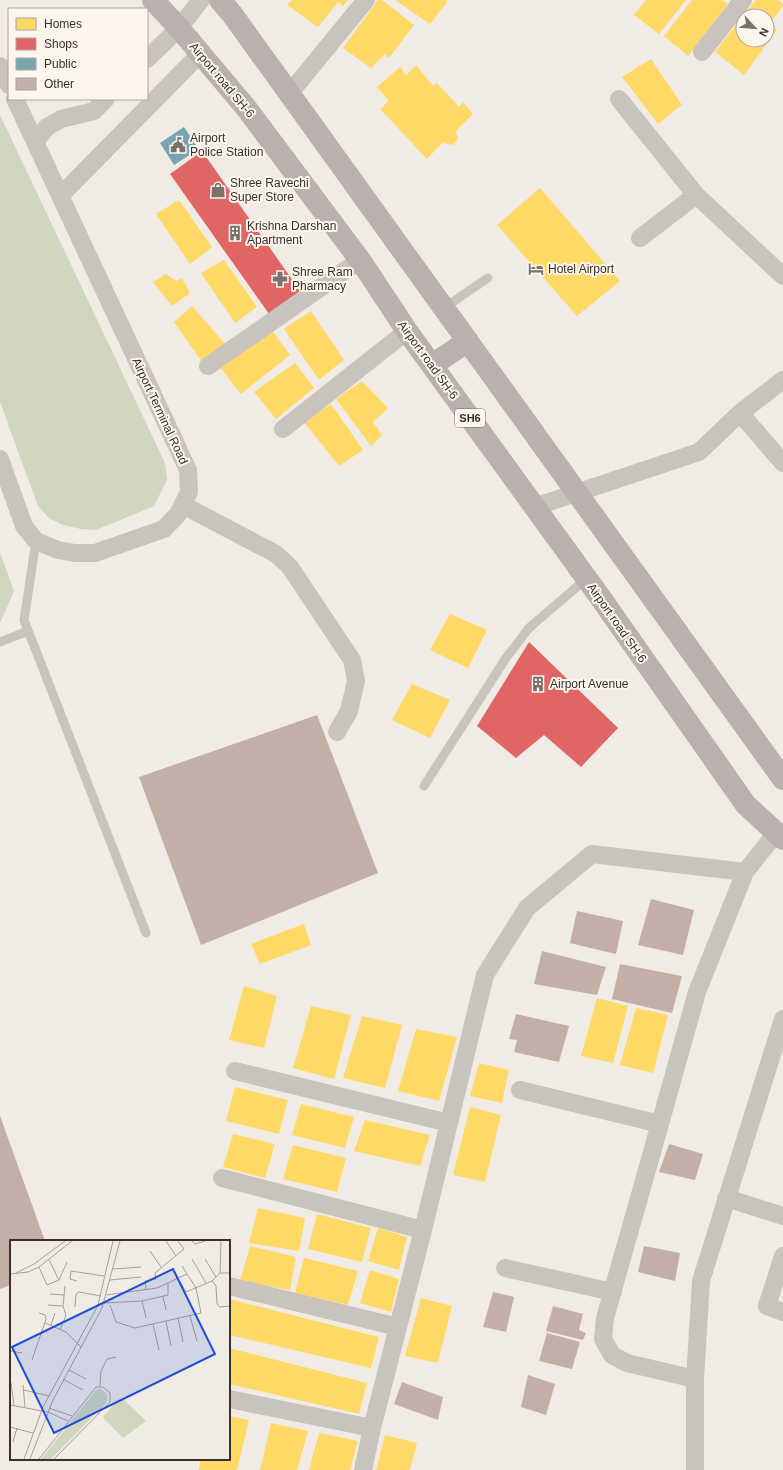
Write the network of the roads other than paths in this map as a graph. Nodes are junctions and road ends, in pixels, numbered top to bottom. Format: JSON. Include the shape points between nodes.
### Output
{"nodes":[{"id":1,"x":154,"y":0,"type":"edge"},
{"id":2,"x":201,"y":0,"type":"edge"},
{"id":3,"x":220,"y":0,"type":"edge"},
{"id":4,"x":366,"y":0,"type":"edge"},
{"id":5,"x":743,"y":0,"type":"edge"},
{"id":6,"x":179,"y":28,"type":"junction"},
{"id":7,"x":702,"y":52,"type":"dead end"},
{"id":8,"x":200,"y":54,"type":"junction"},
{"id":9,"x":148,"y":58,"type":"edge"},
{"id":10,"x":0,"y":66,"type":"edge"},
{"id":11,"x":8,"y":83,"type":"edge"},
{"id":12,"x":290,"y":94,"type":"junction"},
{"id":13,"x":619,"y":99,"type":"dead end"},
{"id":14,"x":15,"y":100,"type":"edge"},
{"id":15,"x":105,"y":100,"type":"edge"},
{"id":16,"x":35,"y":142,"type":"junction"},
{"id":17,"x":696,"y":195,"type":"junction"},
{"id":18,"x":60,"y":196,"type":"junction"},
{"id":19,"x":640,"y":238,"type":"dead end"},
{"id":20,"x":360,"y":260,"type":"junction"},
{"id":21,"x":783,"y":276,"type":"edge"},
{"id":22,"x":488,"y":278,"type":"dead end"},
{"id":23,"x":444,"y":308,"type":"junction"},
{"id":24,"x":408,"y":331,"type":"junction"},
{"id":25,"x":468,"y":341,"type":"junction"},
{"id":26,"x":432,"y":365,"type":"junction"},
{"id":27,"x":208,"y":366,"type":"dead end"},
{"id":28,"x":783,"y":380,"type":"edge"},
{"id":29,"x":740,"y":413,"type":"junction"},
{"id":30,"x":283,"y":429,"type":"dead end"},
{"id":31,"x":0,"y":459,"type":"edge"},
{"id":32,"x":783,"y":462,"type":"edge"},
{"id":33,"x":577,"y":493,"type":"junction"},
{"id":34,"x":183,"y":505,"type":"junction"},
{"id":35,"x":534,"y":507,"type":"junction"},
{"id":36,"x":36,"y":540,"type":"junction"},
{"id":37,"x":586,"y":579,"type":"junction"},
{"id":38,"x":28,"y":631,"type":"junction"},
{"id":39,"x":0,"y":642,"type":"edge"},
{"id":40,"x":337,"y":732,"type":"dead end"},
{"id":41,"x":783,"y":779,"type":"edge"},
{"id":42,"x":424,"y":786,"type":"dead end"},
{"id":43,"x":780,"y":836,"type":"edge"},
{"id":44,"x":745,"y":872,"type":"junction"},
{"id":45,"x":146,"y":933,"type":"dead end"},
{"id":46,"x":783,"y":1019,"type":"edge"},
{"id":47,"x":235,"y":1071,"type":"dead end"},
{"id":48,"x":520,"y":1090,"type":"dead end"},
{"id":49,"x":449,"y":1123,"type":"junction"},
{"id":50,"x":660,"y":1124,"type":"junction"},
{"id":51,"x":222,"y":1178,"type":"dead end"},
{"id":52,"x":726,"y":1198,"type":"junction"},
{"id":53,"x":783,"y":1216,"type":"edge"},
{"id":54,"x":423,"y":1230,"type":"junction"},
{"id":55,"x":783,"y":1256,"type":"edge"},
{"id":56,"x":504,"y":1268,"type":"dead end"},
{"id":57,"x":230,"y":1286,"type":"edge"},
{"id":58,"x":613,"y":1292,"type":"junction"},
{"id":59,"x":783,"y":1312,"type":"edge"},
{"id":60,"x":398,"y":1327,"type":"junction"},
{"id":61,"x":695,"y":1379,"type":"junction"},
{"id":62,"x":230,"y":1399,"type":"edge"},
{"id":63,"x":372,"y":1428,"type":"junction"},
{"id":64,"x":363,"y":1470,"type":"edge"},
{"id":65,"x":691,"y":1470,"type":"edge"}],
"edges":[{"from":1,"to":6,"type":"main road","name":"Airport road SH-6","number":"SH6"},
{"from":2,"to":6,"type":"street"},
{"from":3,"to":12,"type":"main road"},
{"from":4,"to":12,"type":"street"},
{"from":5,"to":7,"type":"street"},
{"from":6,"to":8,"type":"main road","name":"Airport road SH-6","number":"SH6"},
{"from":6,"to":9,"type":"street"},
{"from":8,"to":18,"type":"street"},
{"from":8,"to":20,"type":"main road","name":"Airport road SH-6","number":"SH6","via":[[247,109]]},
{"from":10,"to":11,"type":"street"},
{"from":12,"to":23,"type":"main road"},
{"from":13,"to":17,"type":"street"},
{"from":14,"to":16,"type":"street","name":"Airport Terminal Road"},
{"from":15,"to":16,"type":"street","via":[[94,111],[61,120],[46,128]]},
{"from":16,"to":18,"type":"street","name":"Airport Terminal Road"},
{"from":17,"to":19,"type":"street"},
{"from":17,"to":21,"type":"street"},
{"from":18,"to":34,"type":"street","name":"Airport Terminal Road","via":[[188,470],[189,492]]},
{"from":20,"to":24,"type":"main road","name":"Airport road SH-6","number":"SH6"},
{"from":20,"to":27,"type":"street"},
{"from":22,"to":23,"type":"lane"},
{"from":23,"to":25,"type":"main road"},
{"from":24,"to":26,"type":"main road","name":"Airport road SH-6","number":"SH6"},
{"from":24,"to":30,"type":"street"},
{"from":25,"to":26,"type":"main road"},
{"from":25,"to":33,"type":"main road"},
{"from":26,"to":35,"type":"main road","name":"Airport road SH-6","number":"SH6"},
{"from":28,"to":29,"type":"street"},
{"from":29,"to":32,"type":"street"},
{"from":29,"to":33,"type":"street","via":[[699,452]]},
{"from":31,"to":36,"type":"street","name":"Airport Terminal Road","via":[[24,526]]},
{"from":33,"to":35,"type":"street"},
{"from":33,"to":41,"type":"main road"},
{"from":34,"to":36,"type":"street","name":"Airport Terminal Road","via":[[164,528],[95,553],[58,550]]},
{"from":34,"to":40,"type":"street","via":[[276,554],[290,567],[352,660],[356,681],[349,711]]},
{"from":35,"to":37,"type":"main road","name":"Airport road SH-6","number":"SH6"},
{"from":36,"to":38,"type":"lane","via":[[24,620]]},
{"from":37,"to":42,"type":"lane","via":[[529,628],[506,658]]},
{"from":37,"to":43,"type":"main road","name":"Airport road SH-6","number":"SH6","via":[[746,806]]},
{"from":38,"to":39,"type":"lane"},
{"from":38,"to":45,"type":"lane"},
{"from":43,"to":44,"type":"street"},
{"from":44,"to":49,"type":"street","via":[[592,854],[527,908],[485,975]]},
{"from":44,"to":50,"type":"street","via":[[697,992]]},
{"from":46,"to":52,"type":"street"},
{"from":47,"to":49,"type":"street"},
{"from":48,"to":50,"type":"street"},
{"from":49,"to":54,"type":"street"},
{"from":50,"to":58,"type":"street"},
{"from":51,"to":54,"type":"street"},
{"from":52,"to":53,"type":"street"},
{"from":52,"to":61,"type":"street","via":[[701,1281]]},
{"from":54,"to":60,"type":"street"},
{"from":55,"to":59,"type":"street","via":[[767,1306]]},
{"from":56,"to":58,"type":"street"},
{"from":57,"to":60,"type":"street"},
{"from":58,"to":61,"type":"street","via":[[605,1318],[603,1340],[612,1355],[627,1363]]},
{"from":60,"to":63,"type":"street"},
{"from":61,"to":65,"type":"street"},
{"from":62,"to":63,"type":"street"},
{"from":63,"to":64,"type":"street"}]}
